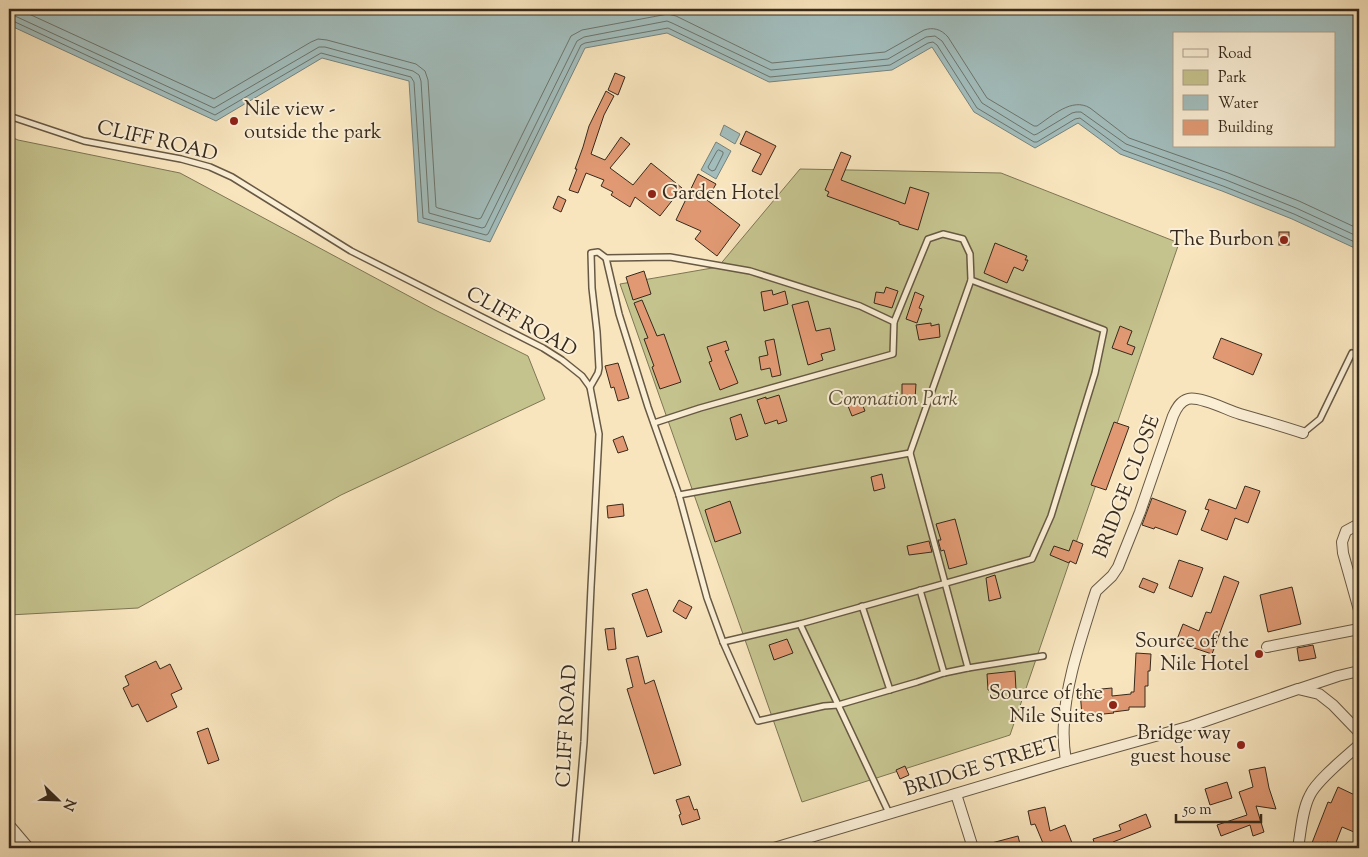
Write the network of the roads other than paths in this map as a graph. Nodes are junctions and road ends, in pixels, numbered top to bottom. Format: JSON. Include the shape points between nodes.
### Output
{"nodes":[{"id":1,"x":9,"y":116,"type":"edge"},
{"id":2,"x":606,"y":258,"type":"junction"},
{"id":3,"x":971,"y":280,"type":"junction"},
{"id":4,"x":894,"y":322,"type":"junction"},
{"id":5,"x":1352,"y":353,"type":"dead end"},
{"id":6,"x":590,"y":387,"type":"junction"},
{"id":7,"x":654,"y":423,"type":"junction"},
{"id":8,"x":1303,"y":432,"type":"joint"},
{"id":9,"x":910,"y":453,"type":"junction"},
{"id":10,"x":679,"y":495,"type":"junction"},
{"id":11,"x":1359,"y":524,"type":"edge"},
{"id":12,"x":944,"y":583,"type":"junction"},
{"id":13,"x":920,"y":590,"type":"junction"},
{"id":14,"x":862,"y":606,"type":"junction"},
{"id":15,"x":1359,"y":610,"type":"edge"},
{"id":16,"x":800,"y":624,"type":"junction"},
{"id":17,"x":1359,"y":629,"type":"edge"},
{"id":18,"x":723,"y":642,"type":"junction"},
{"id":19,"x":1267,"y":647,"type":"dead end"},
{"id":20,"x":1043,"y":656,"type":"dead end"},
{"id":21,"x":968,"y":668,"type":"junction"},
{"id":22,"x":1359,"y":671,"type":"edge"},
{"id":23,"x":944,"y":673,"type":"junction"},
{"id":24,"x":890,"y":690,"type":"junction"},
{"id":25,"x":1298,"y":690,"type":"junction"},
{"id":26,"x":838,"y":705,"type":"junction"},
{"id":27,"x":1359,"y":732,"type":"edge"},
{"id":28,"x":1359,"y":745,"type":"edge"},
{"id":29,"x":1066,"y":761,"type":"junction"},
{"id":30,"x":956,"y":794,"type":"junction"},
{"id":31,"x":889,"y":814,"type":"junction"},
{"id":32,"x":9,"y":828,"type":"edge"},
{"id":33,"x":26,"y":848,"type":"edge"},
{"id":34,"x":576,"y":848,"type":"edge"},
{"id":35,"x":774,"y":848,"type":"edge"},
{"id":36,"x":972,"y":848,"type":"edge"},
{"id":37,"x":1298,"y":848,"type":"edge"}],
"edges":[{"from":1,"to":6,"type":"lane","name":"CLIFF ROAD","via":[[84,141],[181,159],[232,177],[351,251],[543,348],[582,376]]},
{"from":2,"to":4,"type":"lane","via":[[670,256],[750,271],[860,306]]},
{"from":2,"to":6,"type":"lane","via":[[598,252],[591,254],[599,368]]},
{"from":2,"to":7,"type":"lane","via":[[619,314]]},
{"from":3,"to":4,"type":"lane","via":[[970,254],[963,239],[943,234],[928,239]]},
{"from":3,"to":9,"type":"lane"},
{"from":3,"to":12,"type":"lane","via":[[1104,330],[1095,373],[1051,516],[1032,559]]},
{"from":4,"to":7,"type":"lane","via":[[893,354]]},
{"from":5,"to":8,"type":"lane","via":[[1320,419]]},
{"from":6,"to":34,"type":"lane","name":"CLIFF ROAD","via":[[599,434]]},
{"from":7,"to":10,"type":"lane"},
{"from":8,"to":29,"type":"street","name":"BRIDGE CLOSE","via":[[1196,399],[1180,404],[1118,567],[1096,591],[1093,600],[1068,691],[1064,723]]},
{"from":9,"to":10,"type":"lane"},
{"from":9,"to":12,"type":"lane"},
{"from":10,"to":18,"type":"lane"},
{"from":11,"to":15,"type":"street","via":[[1346,531],[1342,542]]},
{"from":12,"to":13,"type":"lane"},
{"from":12,"to":21,"type":"lane"},
{"from":13,"to":14,"type":"lane"},
{"from":13,"to":23,"type":"lane"},
{"from":14,"to":16,"type":"lane"},
{"from":14,"to":24,"type":"lane"},
{"from":16,"to":18,"type":"lane"},
{"from":16,"to":26,"type":"lane"},
{"from":17,"to":19,"type":"street"},
{"from":18,"to":26,"type":"lane","via":[[758,721]]},
{"from":20,"to":21,"type":"lane"},
{"from":21,"to":23,"type":"lane"},
{"from":22,"to":25,"type":"street","name":"BRIDGE STREET"},
{"from":23,"to":24,"type":"lane"},
{"from":24,"to":26,"type":"lane"},
{"from":25,"to":27,"type":"street","via":[[1319,694]]},
{"from":25,"to":29,"type":"street","name":"BRIDGE STREET","via":[[1191,726]]},
{"from":26,"to":31,"type":"lane"},
{"from":28,"to":37,"type":"street","via":[[1309,795]]},
{"from":29,"to":30,"type":"street","name":"BRIDGE STREET"},
{"from":30,"to":31,"type":"street","name":"BRIDGE STREET"},
{"from":30,"to":36,"type":"street"},
{"from":31,"to":35,"type":"street","name":"BRIDGE STREET"},
{"from":32,"to":33,"type":"street"}]}
